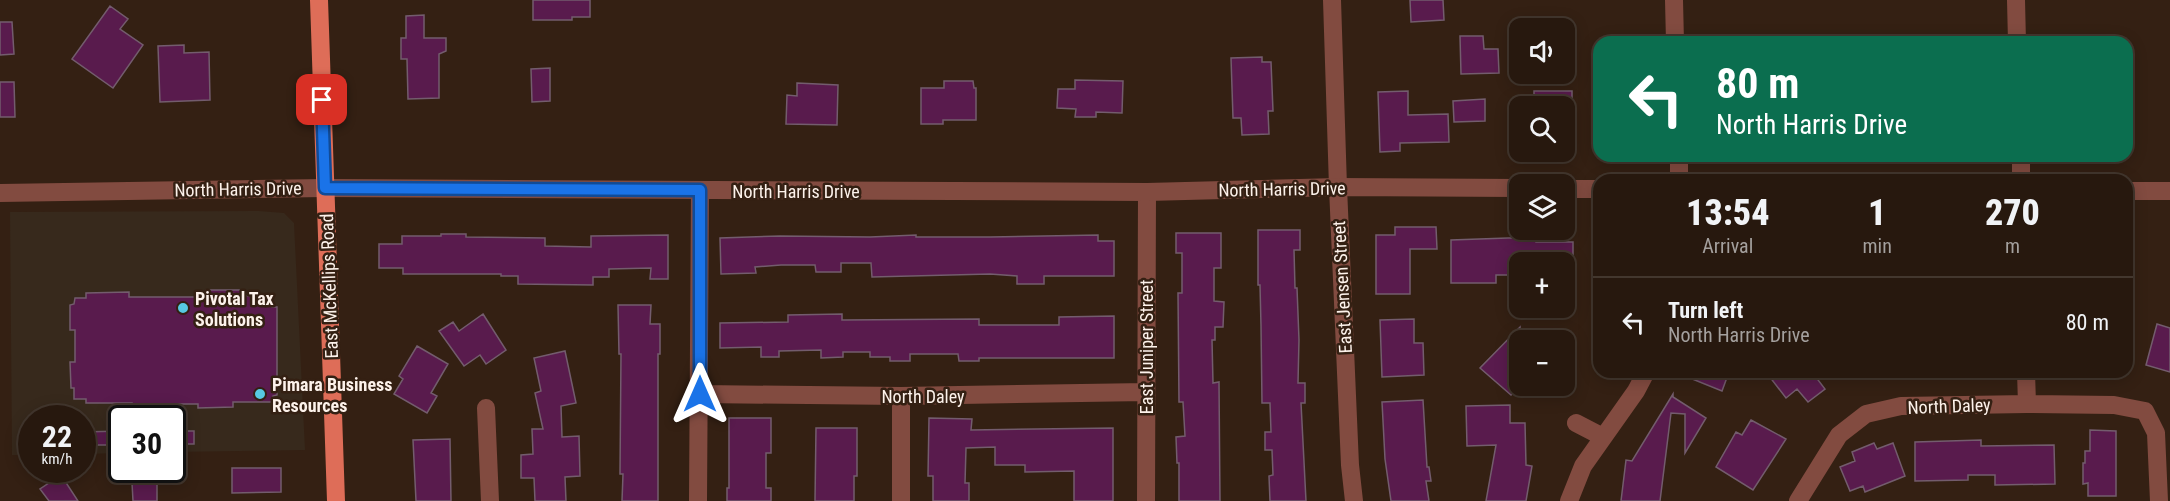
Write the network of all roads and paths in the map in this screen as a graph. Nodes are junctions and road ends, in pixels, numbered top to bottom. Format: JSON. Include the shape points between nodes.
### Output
{"nodes":[{"id":1,"x":319,"y":0,"type":"edge"},
{"id":2,"x":1332,"y":0,"type":"edge"},
{"id":3,"x":1674,"y":0,"type":"edge"},
{"id":4,"x":2016,"y":0,"type":"edge"},
{"id":5,"x":1675,"y":36,"type":"edge"},
{"id":6,"x":2018,"y":36,"type":"edge"},
{"id":7,"x":1338,"y":187,"type":"junction"},
{"id":8,"x":325,"y":188,"type":"junction"},
{"id":9,"x":1509,"y":189,"type":"edge"},
{"id":10,"x":1575,"y":189,"type":"edge"},
{"id":11,"x":1593,"y":189,"type":"edge"},
{"id":12,"x":700,"y":190,"type":"junction"},
{"id":13,"x":2133,"y":191,"type":"edge"},
{"id":14,"x":2170,"y":191,"type":"edge"},
{"id":15,"x":1148,"y":192,"type":"junction"},
{"id":16,"x":0,"y":193,"type":"edge"},
{"id":17,"x":1643,"y":378,"type":"edge"},
{"id":18,"x":2026,"y":378,"type":"edge"},
{"id":19,"x":1146,"y":392,"type":"junction"},
{"id":20,"x":700,"y":394,"type":"junction"},
{"id":21,"x":901,"y":396,"type":"junction"},
{"id":22,"x":2027,"y":404,"type":"junction"},
{"id":23,"x":486,"y":408,"type":"dead end"},
{"id":24,"x":1576,"y":423,"type":"dead end"},
{"id":25,"x":1603,"y":437,"type":"junction"},
{"id":26,"x":336,"y":501,"type":"edge"},
{"id":27,"x":490,"y":501,"type":"edge"},
{"id":28,"x":698,"y":501,"type":"edge"},
{"id":29,"x":901,"y":501,"type":"edge"},
{"id":30,"x":1146,"y":501,"type":"edge"},
{"id":31,"x":1354,"y":501,"type":"edge"},
{"id":32,"x":1569,"y":501,"type":"edge"},
{"id":33,"x":1797,"y":501,"type":"edge"},
{"id":34,"x":2159,"y":501,"type":"edge"}],
"edges":[{"from":1,"to":8,"type":"main road","name":"East McKellips Road"},
{"from":2,"to":7,"type":"street","name":"East Jensen Street"},
{"from":3,"to":5,"type":"street"},
{"from":4,"to":6,"type":"street"},
{"from":7,"to":9,"type":"street","name":"North Harris Drive"},
{"from":7,"to":15,"type":"street","name":"North Harris Drive"},
{"from":7,"to":31,"type":"street","name":"East Jensen Street"},
{"from":8,"to":12,"type":"street","name":"North Harris Drive"},
{"from":8,"to":16,"type":"street","name":"North Harris Drive"},
{"from":8,"to":26,"type":"main road","name":"East McKellips Road"},
{"from":10,"to":11,"type":"street"},
{"from":12,"to":15,"type":"street","name":"North Harris Drive"},
{"from":12,"to":20,"type":"street"},
{"from":13,"to":14,"type":"street"},
{"from":15,"to":19,"type":"street","name":"East Juniper Street"},
{"from":17,"to":25,"type":"street"},
{"from":18,"to":22,"type":"street"},
{"from":19,"to":21,"type":"street","name":"North Daley"},
{"from":19,"to":30,"type":"street","name":"East Juniper Street"},
{"from":20,"to":21,"type":"street","name":"North Daley"},
{"from":20,"to":28,"type":"street"},
{"from":21,"to":29,"type":"street"},
{"from":22,"to":33,"type":"street","name":"North Daley","via":[[1902,406],[1866,414],[1839,435]]},
{"from":22,"to":34,"type":"street","name":"North Daley","via":[[2114,405],[2145,411],[2156,433]]},
{"from":23,"to":27,"type":"street"},
{"from":24,"to":25,"type":"street"},
{"from":25,"to":32,"type":"street","via":[[1583,466]]}]}
